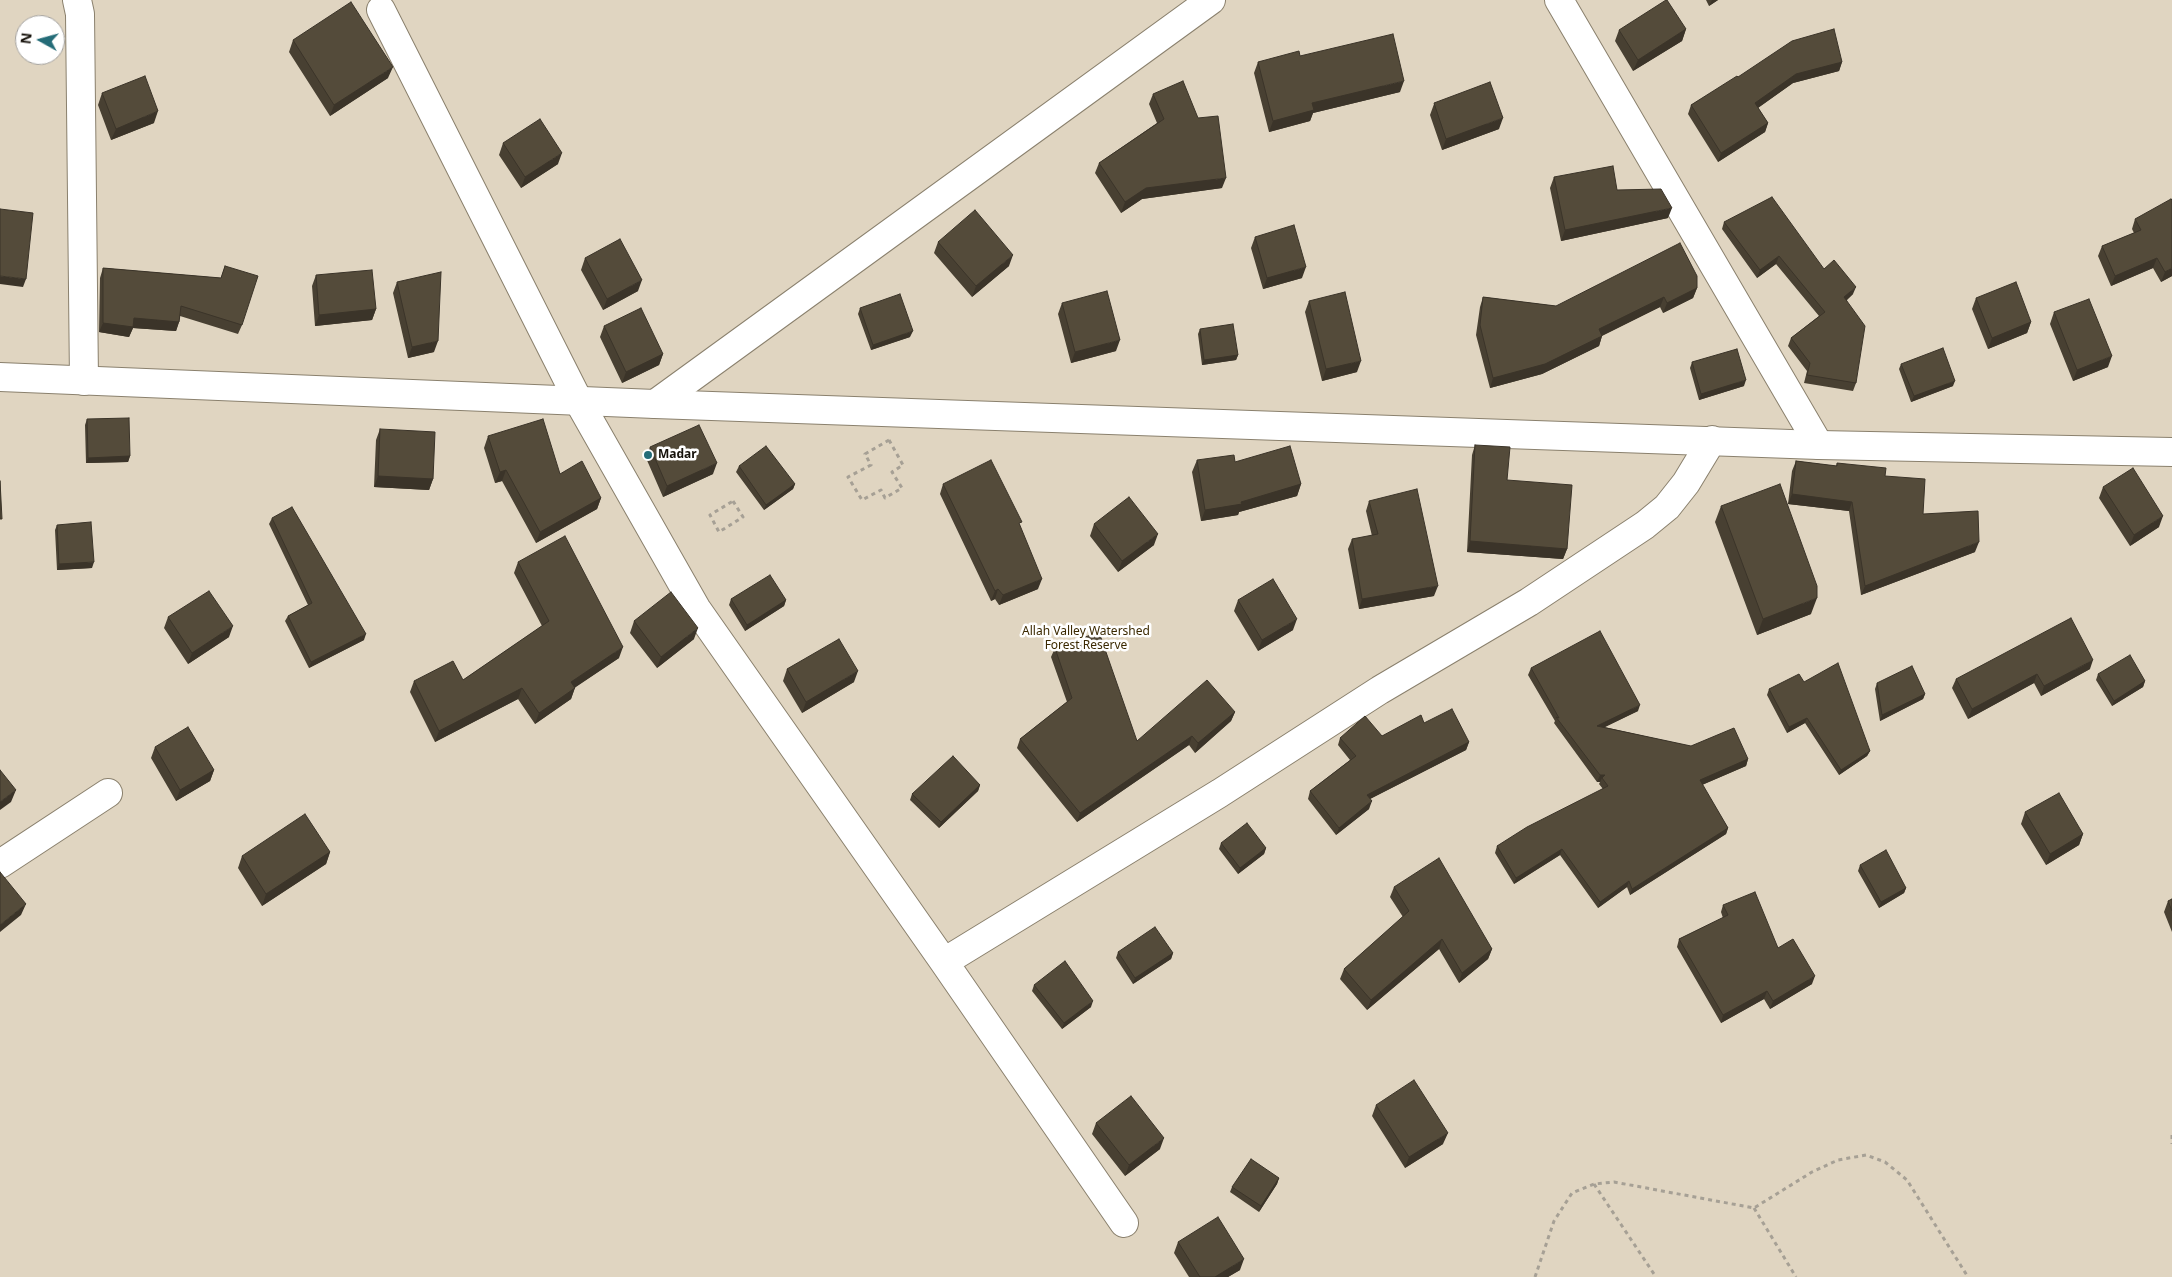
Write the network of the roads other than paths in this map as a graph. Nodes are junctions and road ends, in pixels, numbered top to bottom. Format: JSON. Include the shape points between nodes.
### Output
{"nodes":[{"id":1,"x":77,"y":0,"type":"edge"},
{"id":2,"x":1211,"y":0,"type":"edge"},
{"id":3,"x":1559,"y":0,"type":"edge"},
{"id":4,"x":381,"y":10,"type":"dead end"},
{"id":5,"x":0,"y":377,"type":"edge"},
{"id":6,"x":84,"y":381,"type":"junction"},
{"id":7,"x":579,"y":402,"type":"junction"},
{"id":8,"x":655,"y":404,"type":"junction"},
{"id":9,"x":1712,"y":440,"type":"junction"},
{"id":10,"x":1819,"y":445,"type":"junction"},
{"id":11,"x":2172,"y":452,"type":"edge"},
{"id":12,"x":108,"y":793,"type":"dead end"},
{"id":13,"x":0,"y":864,"type":"edge"},
{"id":14,"x":944,"y":962,"type":"junction"},
{"id":15,"x":1124,"y":1223,"type":"dead end"}],
"edges":[{"from":1,"to":6,"type":"street","via":[[80,14]]},
{"from":2,"to":8,"type":"street"},
{"from":3,"to":10,"type":"street"},
{"from":4,"to":7,"type":"street"},
{"from":5,"to":6,"type":"street"},
{"from":6,"to":7,"type":"street"},
{"from":7,"to":8,"type":"street"},
{"from":7,"to":14,"type":"street","via":[[696,608]]},
{"from":8,"to":9,"type":"street"},
{"from":9,"to":10,"type":"street"},
{"from":9,"to":14,"type":"street","via":[[1686,483],[1667,507],[1645,525],[1529,602],[1380,690],[1220,793]]},
{"from":10,"to":11,"type":"street"},
{"from":12,"to":13,"type":"street"},
{"from":14,"to":15,"type":"street"}]}
